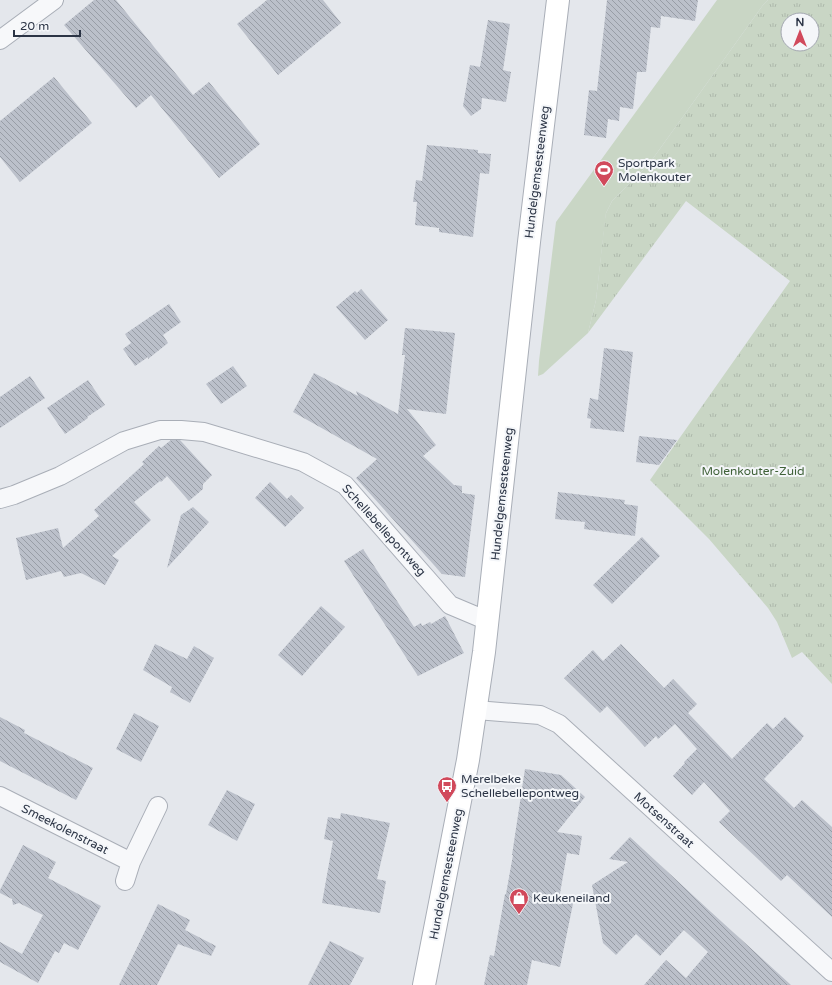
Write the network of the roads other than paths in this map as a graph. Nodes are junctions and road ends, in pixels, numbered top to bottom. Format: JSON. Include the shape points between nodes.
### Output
{"nodes":[{"id":1,"x":54,"y":0,"type":"edge"},
{"id":2,"x":558,"y":0,"type":"edge"},
{"id":3,"x":0,"y":40,"type":"edge"},
{"id":4,"x":0,"y":499,"type":"edge"},
{"id":5,"x":488,"y":621,"type":"junction"},
{"id":6,"x":476,"y":710,"type":"junction"},
{"id":7,"x":0,"y":796,"type":"edge"},
{"id":8,"x":158,"y":806,"type":"dead end"},
{"id":9,"x":131,"y":862,"type":"junction"},
{"id":10,"x":125,"y":881,"type":"dead end"},
{"id":11,"x":832,"y":972,"type":"edge"},
{"id":12,"x":424,"y":985,"type":"edge"}],
"edges":[{"from":1,"to":3,"type":"street"},
{"from":2,"to":5,"type":"main road","name":"Hundelgemsesteenweg"},
{"from":4,"to":5,"type":"street","name":"Schellebellepontweg","via":[[60,476],[124,441],[145,434],[160,430],[204,432],[303,462],[345,485],[450,605]]},
{"from":5,"to":6,"type":"main road","name":"Hundelgemsesteenweg"},
{"from":6,"to":11,"type":"street","name":"Motsenstraat","via":[[540,715],[559,724]]},
{"from":6,"to":12,"type":"main road","name":"Hundelgemsesteenweg"},
{"from":7,"to":9,"type":"street","name":"Smeekolenstraat"},
{"from":8,"to":9,"type":"street"},
{"from":9,"to":10,"type":"street"}]}
